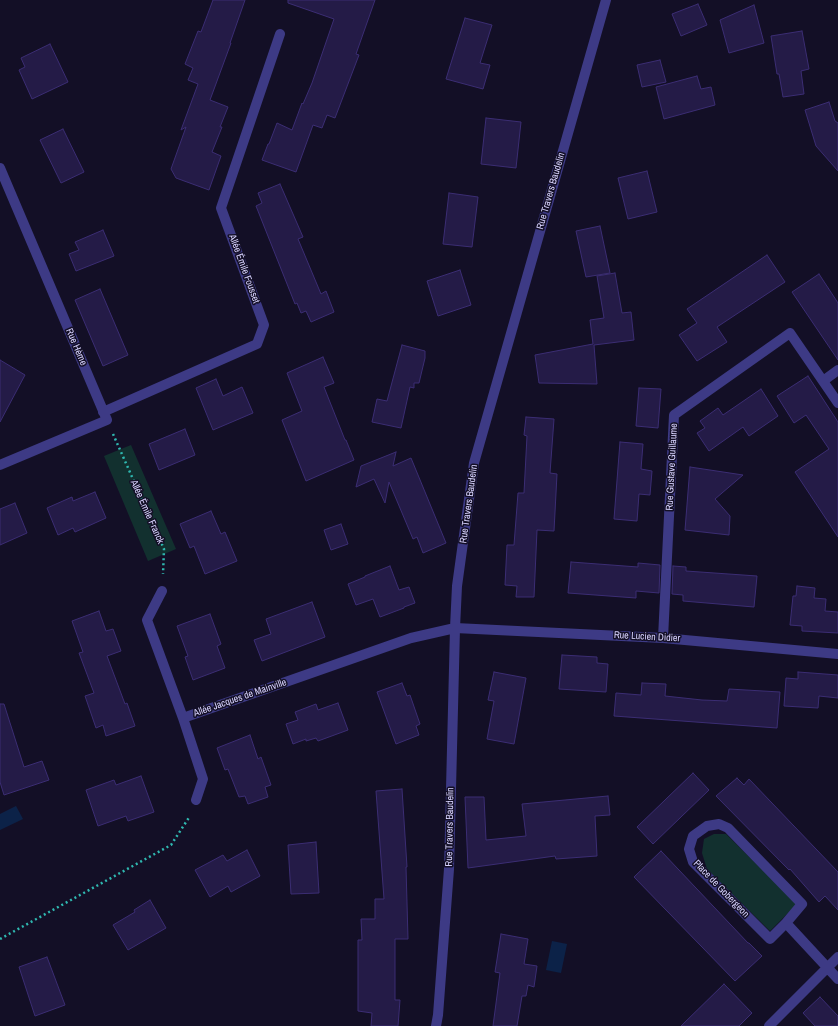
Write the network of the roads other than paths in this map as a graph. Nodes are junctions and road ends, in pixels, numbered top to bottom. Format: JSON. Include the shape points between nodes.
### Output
{"nodes":[{"id":1,"x":606,"y":0,"type":"edge"},
{"id":2,"x":280,"y":34,"type":"dead end"},
{"id":3,"x":0,"y":168,"type":"edge"},
{"id":4,"x":838,"y":370,"type":"edge"},
{"id":5,"x":823,"y":381,"type":"junction"},
{"id":6,"x":838,"y":403,"type":"edge"},
{"id":7,"x":105,"y":416,"type":"junction"},
{"id":8,"x":0,"y":465,"type":"edge"},
{"id":9,"x":162,"y":591,"type":"road end"},
{"id":10,"x":455,"y":628,"type":"junction"},
{"id":11,"x":663,"y":638,"type":"junction"},
{"id":12,"x":838,"y":654,"type":"edge"},
{"id":13,"x":184,"y":718,"type":"junction"},
{"id":14,"x":196,"y":800,"type":"road end"},
{"id":15,"x":786,"y":923,"type":"junction"},
{"id":16,"x":838,"y":957,"type":"edge"},
{"id":17,"x":827,"y":968,"type":"junction"},
{"id":18,"x":838,"y":979,"type":"edge"},
{"id":19,"x":436,"y":1026,"type":"edge"},
{"id":20,"x":769,"y":1026,"type":"edge"}],
"edges":[{"from":1,"to":10,"type":"street","name":"Rue Travers Baudelin","via":[[474,463],[457,586]]},
{"from":2,"to":7,"type":"street","name":"Allée Émile Fousset","via":[[221,208],[264,325],[257,344]]},
{"from":3,"to":7,"type":"street","name":"Rue Hème"},
{"from":4,"to":5,"type":"street"},
{"from":5,"to":6,"type":"street"},
{"from":5,"to":11,"type":"street","name":"Rue Gustave Guillaume","via":[[790,333],[674,415]]},
{"from":7,"to":8,"type":"street"},
{"from":9,"to":13,"type":"street","via":[[147,620]]},
{"from":10,"to":11,"type":"street","name":"Rue Lucien Didier"},
{"from":10,"to":13,"type":"street","name":"Allée Jacques de Mainville","via":[[411,638]]},
{"from":10,"to":19,"type":"street","name":"Rue Travers Baudelin","via":[[449,869]]},
{"from":11,"to":12,"type":"street","name":"Rue Lucien Didier"},
{"from":13,"to":14,"type":"street","name":"Allée Jacques de Mainville","via":[[203,779]]},
{"from":15,"to":15,"type":"street","name":"Place de Gobergeon","via":[[802,904],[728,828],[718,824],[706,826],[693,836],[689,849],[693,862],[770,939]]},
{"from":15,"to":17,"type":"street"},
{"from":16,"to":17,"type":"street"},
{"from":17,"to":18,"type":"street"},
{"from":17,"to":20,"type":"street"}]}
